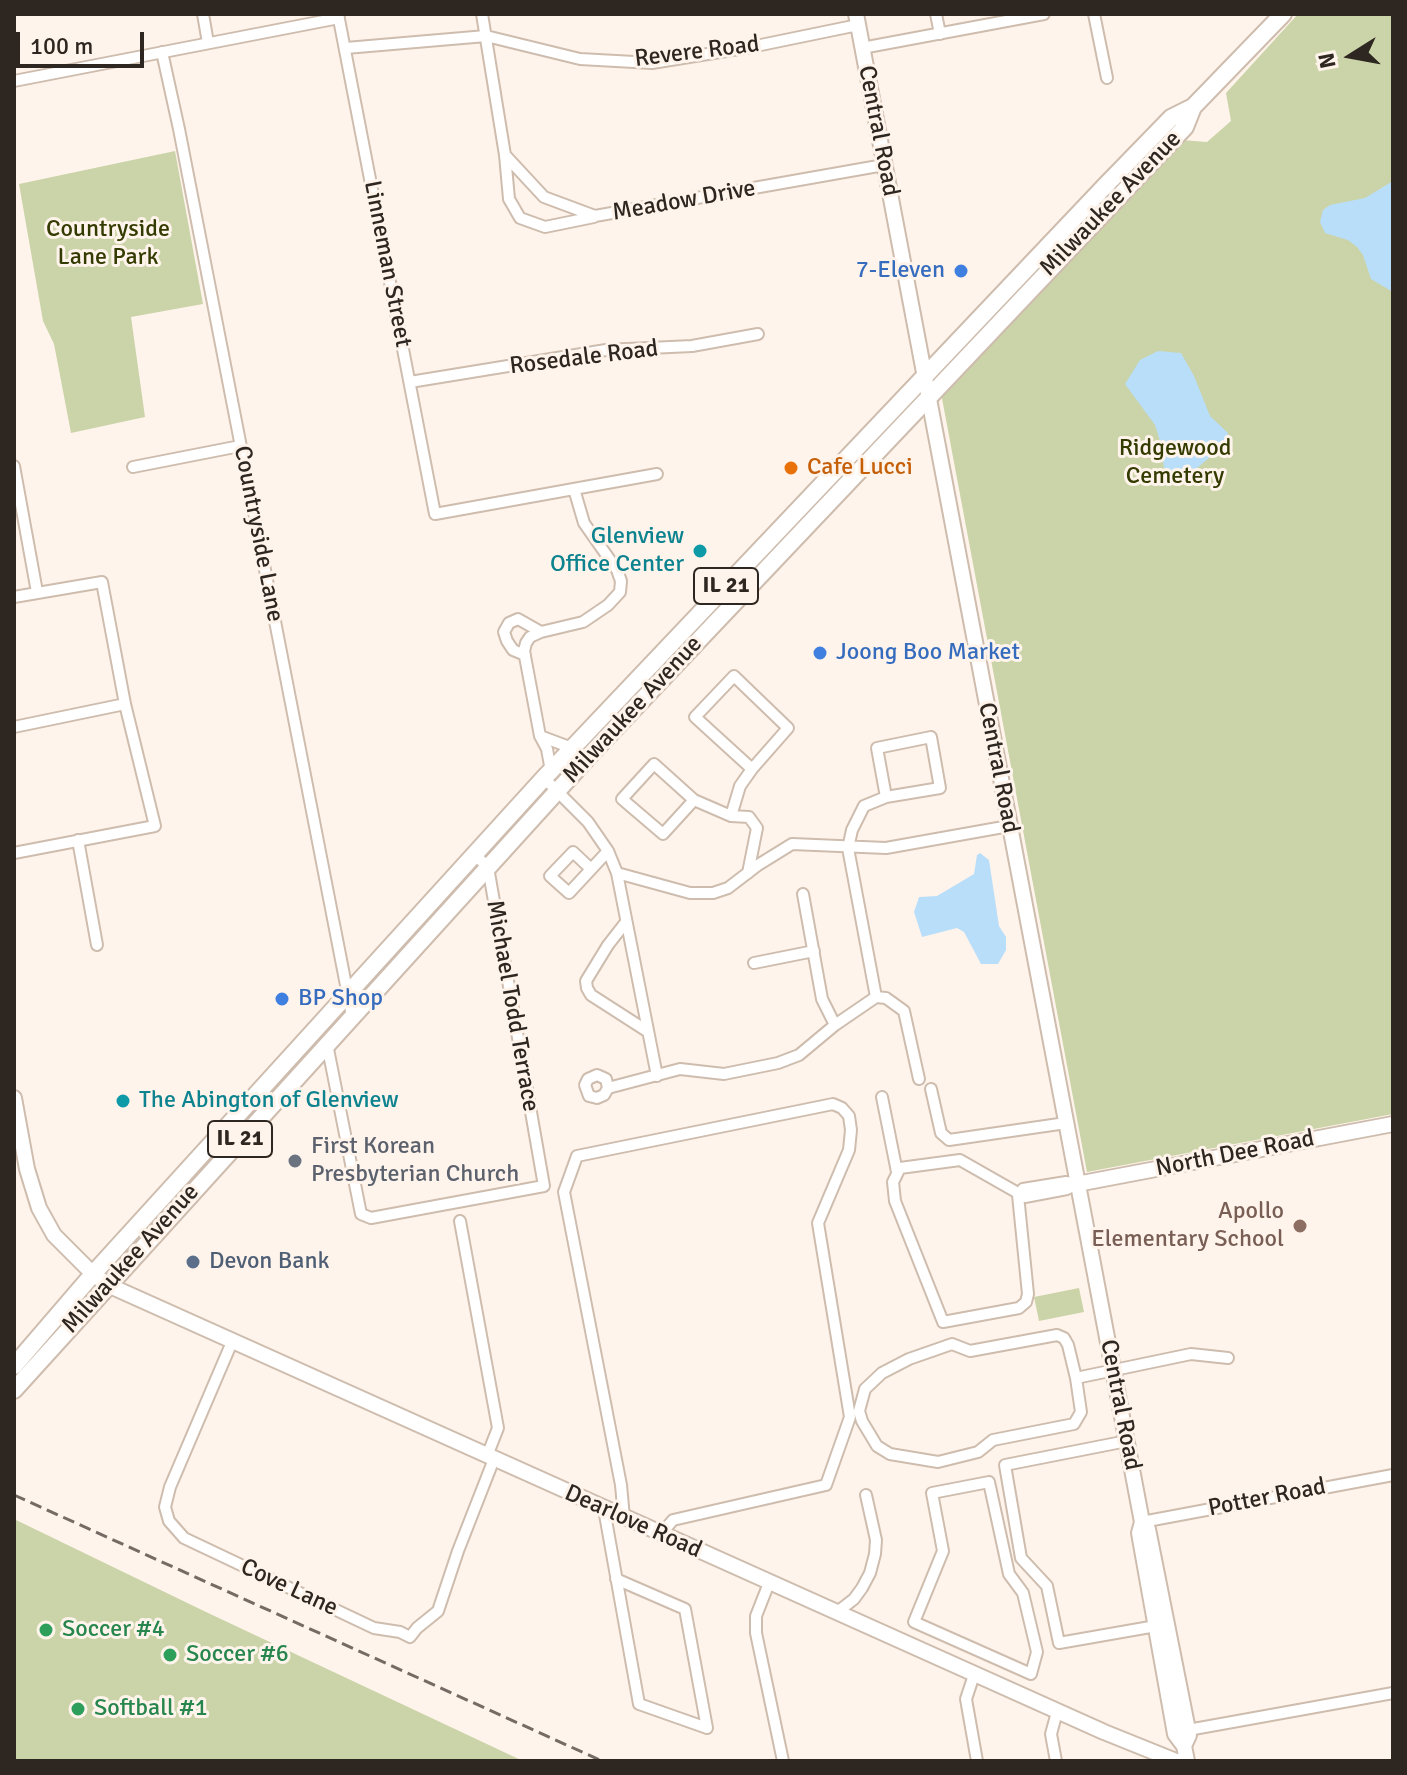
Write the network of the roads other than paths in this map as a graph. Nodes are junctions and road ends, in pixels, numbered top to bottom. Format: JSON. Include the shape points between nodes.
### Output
{"nodes":[{"id":1,"x":203,"y":14,"type":"edge"},
{"id":2,"x":482,"y":14,"type":"edge"},
{"id":3,"x":936,"y":14,"type":"edge"},
{"id":4,"x":1044,"y":14,"type":"edge"},
{"id":5,"x":1094,"y":14,"type":"edge"},
{"id":6,"x":1283,"y":14,"type":"edge"},
{"id":7,"x":338,"y":16,"type":"edge"},
{"id":8,"x":857,"y":20,"type":"edge"},
{"id":9,"x":940,"y":34,"type":"junction"},
{"id":10,"x":486,"y":36,"type":"junction"},
{"id":11,"x":208,"y":43,"type":"junction"},
{"id":12,"x":346,"y":48,"type":"junction"},
{"id":13,"x":862,"y":48,"type":"junction"},
{"id":14,"x":162,"y":52,"type":"junction"},
{"id":15,"x":1107,"y":78,"type":"dead end"},
{"id":16,"x":14,"y":81,"type":"edge"},
{"id":17,"x":1193,"y":107,"type":"junction"},
{"id":18,"x":505,"y":155,"type":"junction"},
{"id":19,"x":884,"y":165,"type":"junction"},
{"id":20,"x":595,"y":216,"type":"junction"},
{"id":21,"x":758,"y":334,"type":"dead end"},
{"id":22,"x":924,"y":375,"type":"junction"},
{"id":23,"x":410,"y":382,"type":"junction"},
{"id":24,"x":928,"y":397,"type":"junction"},
{"id":25,"x":240,"y":446,"type":"junction"},
{"id":26,"x":14,"y":466,"type":"edge"},
{"id":27,"x":133,"y":467,"type":"dead end"},
{"id":28,"x":657,"y":474,"type":"dead end"},
{"id":29,"x":574,"y":489,"type":"junction"},
{"id":30,"x":813,"y":492,"type":"junction"},
{"id":31,"x":772,"y":562,"type":"junction"},
{"id":32,"x":37,"y":592,"type":"junction"},
{"id":33,"x":14,"y":597,"type":"edge"},
{"id":34,"x":541,"y":632,"type":"junction"},
{"id":35,"x":525,"y":655,"type":"junction"},
{"id":36,"x":125,"y":704,"type":"junction"},
{"id":37,"x":14,"y":727,"type":"edge"},
{"id":38,"x":540,"y":736,"type":"junction"},
{"id":39,"x":572,"y":748,"type":"junction"},
{"id":40,"x":752,"y":769,"type":"junction"},
{"id":41,"x":548,"y":774,"type":"junction"},
{"id":42,"x":558,"y":791,"type":"junction"},
{"id":43,"x":886,"y":797,"type":"junction"},
{"id":44,"x":694,"y":800,"type":"junction"},
{"id":45,"x":731,"y":816,"type":"junction"},
{"id":46,"x":1009,"y":826,"type":"junction"},
{"id":47,"x":78,"y":840,"type":"junction"},
{"id":48,"x":848,"y":848,"type":"junction"},
{"id":49,"x":608,"y":851,"type":"junction"},
{"id":50,"x":14,"y":853,"type":"edge"},
{"id":51,"x":475,"y":855,"type":"junction"},
{"id":52,"x":488,"y":867,"type":"junction"},
{"id":53,"x":591,"y":869,"type":"dead end"},
{"id":54,"x":617,"y":873,"type":"junction"},
{"id":55,"x":748,"y":873,"type":"junction"},
{"id":56,"x":803,"y":894,"type":"dead end"},
{"id":57,"x":626,"y":922,"type":"junction"},
{"id":58,"x":97,"y":945,"type":"dead end"},
{"id":59,"x":814,"y":951,"type":"junction"},
{"id":60,"x":754,"y":963,"type":"dead end"},
{"id":61,"x":347,"y":995,"type":"junction"},
{"id":62,"x":876,"y":997,"type":"junction"},
{"id":63,"x":352,"y":1016,"type":"junction"},
{"id":64,"x":835,"y":1025,"type":"junction"},
{"id":65,"x":647,"y":1031,"type":"junction"},
{"id":66,"x":327,"y":1044,"type":"junction"},
{"id":67,"x":657,"y":1076,"type":"junction"},
{"id":68,"x":919,"y":1079,"type":"dead end"},
{"id":69,"x":608,"y":1088,"type":"dead end"},
{"id":70,"x":931,"y":1089,"type":"dead end"},
{"id":71,"x":882,"y":1097,"type":"dead end"},
{"id":72,"x":14,"y":1098,"type":"edge"},
{"id":73,"x":16,"y":1118,"type":"edge"},
{"id":74,"x":1066,"y":1123,"type":"junction"},
{"id":75,"x":1393,"y":1124,"type":"edge"},
{"id":76,"x":898,"y":1170,"type":"junction"},
{"id":77,"x":1077,"y":1184,"type":"junction"},
{"id":78,"x":1018,"y":1195,"type":"junction"},
{"id":79,"x":460,"y":1221,"type":"dead end"},
{"id":80,"x":93,"y":1274,"type":"junction"},
{"id":81,"x":108,"y":1285,"type":"junction"},
{"id":82,"x":232,"y":1342,"type":"junction"},
{"id":83,"x":1228,"y":1358,"type":"dead end"},
{"id":84,"x":14,"y":1366,"type":"edge"},
{"id":85,"x":1113,"y":1369,"type":"junction"},
{"id":86,"x":1076,"y":1378,"type":"junction"},
{"id":87,"x":14,"y":1390,"type":"edge"},
{"id":88,"x":1127,"y":1441,"type":"junction"},
{"id":89,"x":490,"y":1458,"type":"junction"},
{"id":90,"x":1393,"y":1475,"type":"edge"},
{"id":91,"x":866,"y":1495,"type":"dead end"},
{"id":92,"x":604,"y":1509,"type":"junction"},
{"id":93,"x":624,"y":1518,"type":"junction"},
{"id":94,"x":1142,"y":1522,"type":"junction"},
{"id":95,"x":661,"y":1534,"type":"junction"},
{"id":96,"x":616,"y":1579,"type":"junction"},
{"id":97,"x":769,"y":1583,"type":"junction"},
{"id":98,"x":836,"y":1613,"type":"junction"},
{"id":99,"x":1156,"y":1626,"type":"junction"},
{"id":100,"x":968,"y":1647,"type":"junction"},
{"id":101,"x":956,"y":1666,"type":"junction"},
{"id":102,"x":974,"y":1675,"type":"junction"},
{"id":103,"x":1393,"y":1693,"type":"edge"},
{"id":104,"x":1057,"y":1712,"type":"junction"},
{"id":105,"x":1188,"y":1730,"type":"junction"},
{"id":106,"x":1185,"y":1754,"type":"edge"},
{"id":107,"x":783,"y":1761,"type":"edge"},
{"id":108,"x":977,"y":1761,"type":"edge"},
{"id":109,"x":1056,"y":1761,"type":"edge"},
{"id":110,"x":1176,"y":1761,"type":"edge"}],
"edges":[{"from":1,"to":11,"type":"street"},
{"from":2,"to":10,"type":"street"},
{"from":3,"to":9,"type":"street"},
{"from":4,"to":9,"type":"street"},
{"from":5,"to":15,"type":"street"},
{"from":6,"to":17,"type":"main road"},
{"from":7,"to":11,"type":"street"},
{"from":7,"to":12,"type":"street","name":"Linneman Street"},
{"from":8,"to":10,"type":"street","name":"Revere Road","via":[[751,47],[652,63],[580,59]]},
{"from":8,"to":13,"type":"main road","name":"Central Road"},
{"from":9,"to":13,"type":"street"},
{"from":10,"to":12,"type":"street","name":"Revere Road"},
{"from":10,"to":18,"type":"street"},
{"from":11,"to":14,"type":"street"},
{"from":12,"to":23,"type":"street","name":"Linneman Street"},
{"from":13,"to":19,"type":"main road","name":"Central Road"},
{"from":14,"to":16,"type":"street"},
{"from":14,"to":25,"type":"street","name":"Countryside Lane"},
{"from":17,"to":22,"type":"main road","name":"Milwaukee Avenue","number":"IL 21","via":[[1171,118]]},
{"from":17,"to":24,"type":"main road","name":"Milwaukee Avenue","number":"IL 21","via":[[1185,127]]},
{"from":18,"to":20,"type":"street","name":"Meadow Drive","via":[[544,197]]},
{"from":18,"to":20,"type":"street","via":[[509,199],[520,218],[545,227]]},
{"from":19,"to":20,"type":"street","name":"Meadow Drive"},
{"from":19,"to":22,"type":"main road","name":"Central Road"},
{"from":21,"to":23,"type":"street","name":"Rosedale Road","via":[[692,346],[606,350]]},
{"from":22,"to":24,"type":"main road","name":"Central Road"},
{"from":22,"to":30,"type":"main road","name":"Milwaukee Avenue","number":"IL 21"},
{"from":23,"to":29,"type":"street","name":"Linneman Street","via":[[435,514]]},
{"from":24,"to":31,"type":"main road","name":"Milwaukee Avenue","number":"IL 21"},
{"from":24,"to":46,"type":"main road","name":"Central Road"},
{"from":25,"to":27,"type":"street"},
{"from":25,"to":61,"type":"street","name":"Countryside Lane"},
{"from":26,"to":32,"type":"street"},
{"from":28,"to":29,"type":"street"},
{"from":29,"to":34,"type":"street","via":[[584,523],[617,570],[620,592],[583,622]]},
{"from":30,"to":31,"type":"main road","via":[[771,545]]},
{"from":30,"to":39,"type":"main road","name":"Milwaukee Avenue","number":"IL 21"},
{"from":31,"to":42,"type":"main road","name":"Milwaukee Avenue","number":"IL 21"},
{"from":32,"to":33,"type":"street"},
{"from":32,"to":36,"type":"street","via":[[102,582]]},
{"from":34,"to":35,"type":"street","via":[[530,637]]},
{"from":34,"to":35,"type":"street","via":[[518,619],[509,623],[507,641]]},
{"from":35,"to":38,"type":"street"},
{"from":36,"to":37,"type":"street"},
{"from":36,"to":47,"type":"street","via":[[155,826]]},
{"from":38,"to":39,"type":"street"},
{"from":38,"to":41,"type":"street","via":[[547,749]]},
{"from":39,"to":41,"type":"main road","name":"Milwaukee Avenue","number":"IL 21"},
{"from":40,"to":40,"type":"street","via":[[695,717],[734,676],[788,728]]},
{"from":40,"to":45,"type":"street","via":[[740,786]]},
{"from":41,"to":42,"type":"street"},
{"from":41,"to":51,"type":"main road","name":"Milwaukee Avenue","number":"IL 21"},
{"from":42,"to":49,"type":"street"},
{"from":42,"to":52,"type":"main road","name":"Milwaukee Avenue","number":"IL 21"},
{"from":43,"to":43,"type":"street","via":[[940,788],[931,737],[877,748]]},
{"from":43,"to":48,"type":"street","via":[[864,806]]},
{"from":44,"to":44,"type":"street","via":[[654,764],[622,799],[663,834]]},
{"from":44,"to":45,"type":"street"},
{"from":45,"to":55,"type":"street","via":[[749,817],[757,828]]},
{"from":46,"to":48,"type":"street","via":[[886,848]]},
{"from":46,"to":74,"type":"main road","name":"Central Road"},
{"from":47,"to":50,"type":"street"},
{"from":47,"to":58,"type":"street"},
{"from":48,"to":55,"type":"street","via":[[792,844]]},
{"from":48,"to":62,"type":"street"},
{"from":49,"to":53,"type":"street"},
{"from":49,"to":54,"type":"street"},
{"from":51,"to":52,"type":"street","name":"Michael Todd Terrace"},
{"from":51,"to":61,"type":"main road","name":"Milwaukee Avenue","number":"IL 21"},
{"from":52,"to":63,"type":"main road","name":"Milwaukee Avenue","number":"IL 21"},
{"from":52,"to":66,"type":"street","name":"Michael Todd Terrace","via":[[544,1186],[371,1218],[361,1214]]},
{"from":54,"to":55,"type":"street","via":[[690,893],[713,893]]},
{"from":54,"to":57,"type":"street"},
{"from":56,"to":59,"type":"street"},
{"from":57,"to":65,"type":"street"},
{"from":57,"to":65,"type":"street","via":[[586,981],[587,988]]},
{"from":59,"to":60,"type":"street"},
{"from":59,"to":64,"type":"street","via":[[822,999]]},
{"from":61,"to":63,"type":"street","name":"Countryside Lane"},
{"from":61,"to":80,"type":"main road","name":"Milwaukee Avenue","number":"IL 21"},
{"from":62,"to":64,"type":"street"},
{"from":62,"to":68,"type":"street","via":[[904,1011]]},
{"from":63,"to":66,"type":"main road","name":"Milwaukee Avenue","number":"IL 21"},
{"from":64,"to":67,"type":"street","via":[[799,1055],[778,1063],[724,1074],[680,1069]]},
{"from":65,"to":67,"type":"street"},
{"from":66,"to":81,"type":"main road","name":"Milwaukee Avenue","number":"IL 21"},
{"from":67,"to":69,"type":"street"},
{"from":70,"to":74,"type":"street","via":[[941,1133],[949,1140]]},
{"from":71,"to":76,"type":"street"},
{"from":72,"to":73,"type":"main road","name":"Dearlove Road"},
{"from":73,"to":80,"type":"main road","name":"Dearlove Road","via":[[39,1208],[54,1235]]},
{"from":74,"to":77,"type":"main road","name":"Central Road"},
{"from":75,"to":77,"type":"main road","name":"North Dee Road"},
{"from":76,"to":78,"type":"street","via":[[960,1160]]},
{"from":76,"to":78,"type":"street","via":[[895,1201],[943,1322],[1019,1308],[1026,1302]]},
{"from":77,"to":78,"type":"street"},
{"from":77,"to":85,"type":"main road","name":"Central Road"},
{"from":79,"to":89,"type":"street","via":[[498,1428]]},
{"from":80,"to":81,"type":"main road","name":"Dearlove Road"},
{"from":80,"to":84,"type":"main road","name":"Milwaukee Avenue","number":"IL 21"},
{"from":81,"to":82,"type":"main road","name":"Dearlove Road"},
{"from":81,"to":87,"type":"main road","name":"Milwaukee Avenue","number":"IL 21"},
{"from":82,"to":89,"type":"main road","name":"Dearlove Road"},
{"from":82,"to":89,"type":"street","name":"Cove Lane","via":[[170,1487],[165,1507],[169,1521],[184,1538],[374,1628],[410,1637],[438,1611]]},
{"from":83,"to":85,"type":"street","via":[[1191,1354]]},
{"from":85,"to":86,"type":"street"},
{"from":85,"to":88,"type":"main road","name":"Central Road"},
{"from":86,"to":86,"type":"street","via":[[1081,1412],[1074,1424],[993,1440],[978,1452],[938,1462],[890,1454],[877,1446],[859,1411],[865,1389],[882,1373],[952,1344],[970,1351],[1057,1335],[1068,1345]]},
{"from":88,"to":94,"type":"main road","name":"Central Road"},
{"from":88,"to":99,"type":"street","via":[[1005,1465],[1021,1558],[1047,1586],[1059,1643]]},
{"from":89,"to":92,"type":"main road","name":"Dearlove Road"},
{"from":90,"to":94,"type":"street","name":"Potter Road"},
{"from":91,"to":98,"type":"street","via":[[876,1540],[870,1573],[854,1599]]},
{"from":92,"to":93,"type":"main road","name":"Dearlove Road"},
{"from":92,"to":96,"type":"street"},
{"from":93,"to":95,"type":"main road","name":"Dearlove Road"},
{"from":93,"to":95,"type":"street","via":[[564,1192],[577,1156],[833,1104],[849,1116],[849,1150],[818,1223],[850,1417],[826,1485],[673,1520]]},
{"from":94,"to":99,"type":"main road","name":"Central Road","via":[[1139,1533]]},
{"from":94,"to":105,"type":"main road","name":"Central Road","via":[[1148,1529]]},
{"from":95,"to":97,"type":"main road","name":"Dearlove Road"},
{"from":96,"to":96,"type":"street","via":[[639,1704],[707,1728],[685,1609]]},
{"from":97,"to":98,"type":"main road","name":"Dearlove Road"},
{"from":97,"to":107,"type":"street","via":[[756,1616],[756,1633]]},
{"from":98,"to":101,"type":"main road","name":"Dearlove Road"},
{"from":99,"to":106,"type":"main road","name":"Central Road","via":[[1175,1734]]},
{"from":100,"to":100,"type":"street","via":[[1031,1674],[1037,1652],[1023,1593],[1009,1574],[989,1482],[932,1493],[943,1551],[914,1622]]},
{"from":100,"to":101,"type":"street"},
{"from":101,"to":102,"type":"main road","name":"Dearlove Road"},
{"from":102,"to":104,"type":"main road","name":"Dearlove Road"},
{"from":102,"to":108,"type":"street","via":[[966,1699]]},
{"from":103,"to":105,"type":"street"},
{"from":104,"to":109,"type":"street","via":[[1051,1734]]},
{"from":104,"to":110,"type":"main road","name":"Dearlove Road"},
{"from":105,"to":106,"type":"main road","name":"Central Road"}]}
